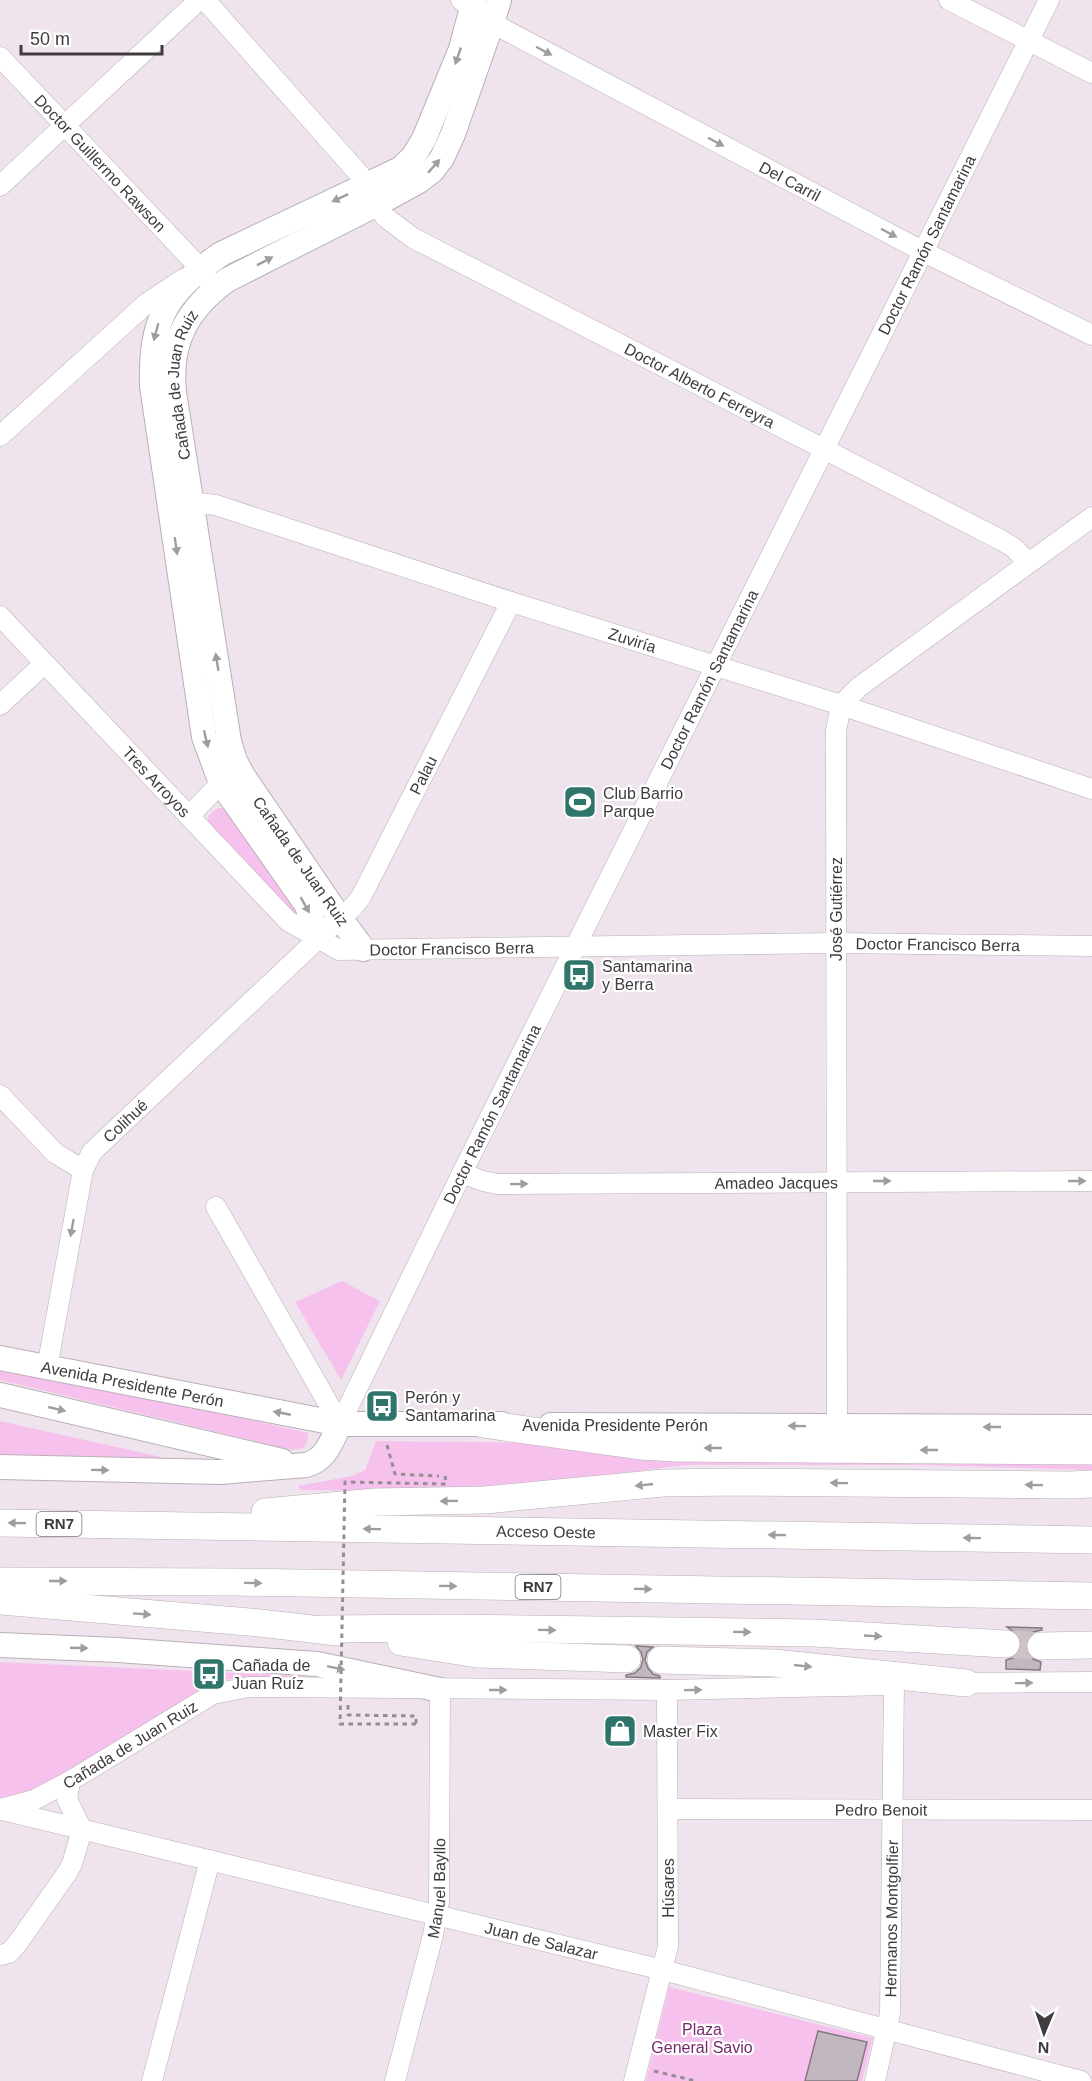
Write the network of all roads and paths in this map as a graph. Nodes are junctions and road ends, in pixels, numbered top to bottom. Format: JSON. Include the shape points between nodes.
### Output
{"nodes":[{"id":1,"x":199,"y":0,"type":"edge"},
{"id":2,"x":205,"y":0,"type":"edge"},
{"id":3,"x":499,"y":0,"type":"edge"},
{"id":4,"x":949,"y":0,"type":"edge"},
{"id":5,"x":1049,"y":0,"type":"edge"},
{"id":6,"x":469,"y":3,"type":"edge"},
{"id":7,"x":492,"y":23,"type":"junction"},
{"id":8,"x":1029,"y":40,"type":"junction"},
{"id":9,"x":0,"y":57,"type":"edge"},
{"id":10,"x":1092,"y":73,"type":"edge"},
{"id":11,"x":65,"y":127,"type":"junction"},
{"id":12,"x":0,"y":186,"type":"edge"},
{"id":13,"x":372,"y":195,"type":"junction"},
{"id":14,"x":924,"y":252,"type":"junction"},
{"id":15,"x":200,"y":268,"type":"junction"},
{"id":16,"x":214,"y":290,"type":"junction"},
{"id":17,"x":1092,"y":336,"type":"edge"},
{"id":18,"x":0,"y":436,"type":"edge"},
{"id":19,"x":824,"y":448,"type":"junction"},
{"id":20,"x":181,"y":501,"type":"junction"},
{"id":21,"x":1092,"y":517,"type":"edge"},
{"id":22,"x":1028,"y":562,"type":"junction"},
{"id":23,"x":510,"y":602,"type":"junction"},
{"id":24,"x":0,"y":616,"type":"edge"},
{"id":25,"x":44,"y":664,"type":"junction"},
{"id":26,"x":715,"y":666,"type":"junction"},
{"id":27,"x":0,"y":705,"type":"edge"},
{"id":28,"x":841,"y":705,"type":"junction"},
{"id":29,"x":221,"y":783,"type":"junction"},
{"id":30,"x":1092,"y":789,"type":"edge"},
{"id":31,"x":189,"y":816,"type":"junction"},
{"id":32,"x":340,"y":918,"type":"junction"},
{"id":33,"x":320,"y":938,"type":"junction"},
{"id":34,"x":835,"y":943,"type":"junction"},
{"id":35,"x":1092,"y":946,"type":"edge"},
{"id":36,"x":576,"y":947,"type":"junction"},
{"id":37,"x":363,"y":949,"type":"junction"},
{"id":38,"x":0,"y":1095,"type":"edge"},
{"id":39,"x":82,"y":1170,"type":"junction"},
{"id":40,"x":462,"y":1173,"type":"junction"},
{"id":41,"x":836,"y":1181,"type":"junction"},
{"id":42,"x":1092,"y":1181,"type":"edge"},
{"id":43,"x":216,"y":1207,"type":"dead end"},
{"id":44,"x":0,"y":1358,"type":"edge"},
{"id":45,"x":47,"y":1368,"type":"junction"},
{"id":46,"x":0,"y":1395,"type":"edge"},
{"id":47,"x":340,"y":1425,"type":"junction"},
{"id":48,"x":385,"y":1425,"type":"junction"},
{"id":49,"x":483,"y":1425,"type":"junction"},
{"id":50,"x":837,"y":1427,"type":"junction"},
{"id":51,"x":1092,"y":1427,"type":"edge"},
{"id":52,"x":1092,"y":1451,"type":"edge"},
{"id":53,"x":299,"y":1464,"type":"junction"},
{"id":54,"x":0,"y":1467,"type":"edge"},
{"id":55,"x":1092,"y":1484,"type":"edge"},
{"id":56,"x":0,"y":1523,"type":"edge"},
{"id":57,"x":117,"y":1524,"type":"junction"},
{"id":58,"x":1092,"y":1540,"type":"edge"},
{"id":59,"x":0,"y":1581,"type":"edge"},
{"id":60,"x":1092,"y":1596,"type":"edge"},
{"id":61,"x":0,"y":1601,"type":"edge"},
{"id":62,"x":321,"y":1629,"type":"junction"},
{"id":63,"x":1006,"y":1644,"type":"tunnel mouth"},
{"id":64,"x":0,"y":1645,"type":"edge"},
{"id":65,"x":1092,"y":1645,"type":"edge"},
{"id":66,"x":1041,"y":1646,"type":"tunnel mouth"},
{"id":67,"x":627,"y":1659,"type":"dead end"},
{"id":68,"x":660,"y":1660,"type":"dead end"},
{"id":69,"x":1092,"y":1682,"type":"edge"},
{"id":70,"x":966,"y":1683,"type":"junction"},
{"id":71,"x":894,"y":1685,"type":"junction"},
{"id":72,"x":348,"y":1688,"type":"junction"},
{"id":73,"x":440,"y":1690,"type":"junction"},
{"id":74,"x":667,"y":1690,"type":"junction"},
{"id":75,"x":70,"y":1781,"type":"junction"},
{"id":76,"x":0,"y":1809,"type":"edge"},
{"id":77,"x":669,"y":1809,"type":"junction"},
{"id":78,"x":892,"y":1810,"type":"junction"},
{"id":79,"x":1092,"y":1810,"type":"edge"},
{"id":80,"x":82,"y":1830,"type":"junction"},
{"id":81,"x":210,"y":1860,"type":"junction"},
{"id":82,"x":437,"y":1916,"type":"junction"},
{"id":83,"x":0,"y":1956,"type":"edge"},
{"id":84,"x":663,"y":1970,"type":"junction"},
{"id":85,"x":887,"y":2029,"type":"junction"},
{"id":86,"x":636,"y":2074,"type":"edge"},
{"id":87,"x":152,"y":2081,"type":"edge"},
{"id":88,"x":395,"y":2081,"type":"edge"},
{"id":89,"x":696,"y":2081,"type":"edge"},
{"id":90,"x":875,"y":2081,"type":"edge"},
{"id":91,"x":1081,"y":2081,"type":"edge"}],
"edges":[{"from":1,"to":11,"type":"street"},
{"from":2,"to":13,"type":"street","name":"Doctor Alberto Ferreyra","via":[[360,175]]},
{"from":3,"to":7,"type":"main road","name":"Cañada de Juan Ruiz"},
{"from":4,"to":8,"type":"street"},
{"from":5,"to":8,"type":"street","name":"Doctor Ramón Santamarina"},
{"from":6,"to":7,"type":"street","name":"Del Carril"},
{"from":6,"to":13,"type":"main road","name":"Cañada de Juan Ruiz","one_way":true,"via":[[461,50],[424,139],[413,158]]},
{"from":13,"to":7,"type":"main road","name":"Cañada de Juan Ruiz","one_way":true,"via":[[419,181],[442,158]]},
{"from":7,"to":14,"type":"street","name":"Del Carril","one_way":true},
{"from":8,"to":10,"type":"street"},
{"from":8,"to":14,"type":"street","name":"Doctor Ramón Santamarina"},
{"from":9,"to":11,"type":"street","name":"Doctor Guillermo Rawson"},
{"from":11,"to":12,"type":"street"},
{"from":11,"to":15,"type":"street","name":"Doctor Guillermo Rawson"},
{"from":13,"to":15,"type":"main road","name":"Cañada de Juan Ruiz","one_way":true,"via":[[221,254]]},
{"from":16,"to":13,"type":"main road","name":"Cañada de Juan Ruiz","one_way":true},
{"from":13,"to":19,"type":"street","name":"Doctor Alberto Ferreyra","via":[[385,217],[413,238]]},
{"from":14,"to":17,"type":"street","name":"Del Carril"},
{"from":14,"to":19,"type":"street","name":"Doctor Ramón Santamarina"},
{"from":15,"to":16,"type":"street","name":"Doctor Guillermo Rawson"},
{"from":15,"to":18,"type":"street","via":[[147,303]]},
{"from":15,"to":20,"type":"main road","name":"Cañada de Juan Ruiz","one_way":true,"via":[[176,290],[164,308],[153,347],[152,386]]},
{"from":16,"to":20,"type":"main road","name":"Cañada de Juan Ruiz","via":[[194,310],[181,332],[171,371]]},
{"from":19,"to":22,"type":"street","name":"Doctor Alberto Ferreyra","via":[[1001,540]]},
{"from":19,"to":26,"type":"street","name":"Doctor Ramón Santamarina"},
{"from":20,"to":23,"type":"street","name":"Zuviría","via":[[216,505]]},
{"from":20,"to":29,"type":"main road","name":"Cañada de Juan Ruiz","one_way":true,"via":[[204,737]]},
{"from":32,"to":20,"type":"main road","name":"Cañada de Juan Ruiz","one_way":true,"via":[[235,761]]},
{"from":21,"to":22,"type":"street"},
{"from":22,"to":28,"type":"street","via":[[859,687]]},
{"from":23,"to":26,"type":"street","name":"Zuviría"},
{"from":23,"to":32,"type":"street","name":"Palau","via":[[361,897]]},
{"from":24,"to":25,"type":"street","name":"Tres Arroyos"},
{"from":25,"to":27,"type":"street"},
{"from":25,"to":31,"type":"street","name":"Tres Arroyos"},
{"from":26,"to":28,"type":"street","name":"Zuviría"},
{"from":26,"to":36,"type":"street","name":"Doctor Ramón Santamarina"},
{"from":28,"to":30,"type":"street","name":"Zuviría"},
{"from":28,"to":34,"type":"street","name":"José Gutiérrez","via":[[836,731]]},
{"from":29,"to":31,"type":"street"},
{"from":29,"to":33,"type":"main road","name":"Cañada de Juan Ruiz","one_way":true,"via":[[306,904]]},
{"from":31,"to":33,"type":"street","name":"Tres Arroyos","via":[[288,921]]},
{"from":32,"to":33,"type":"street","name":"Palau"},
{"from":32,"to":37,"type":"main road","name":"Cañada de Juan Ruiz"},
{"from":33,"to":37,"type":"street","name":"Doctor Francisco Berra","via":[[339,950]]},
{"from":33,"to":39,"type":"street","name":"Colihué","via":[[92,1152]]},
{"from":34,"to":35,"type":"street","name":"Doctor Francisco Berra"},
{"from":34,"to":36,"type":"street","name":"Doctor Francisco Berra"},
{"from":34,"to":41,"type":"street","name":"José Gutiérrez"},
{"from":36,"to":37,"type":"street","name":"Doctor Francisco Berra"},
{"from":36,"to":40,"type":"street","name":"Doctor Ramón Santamarina"},
{"from":38,"to":39,"type":"street","via":[[54,1153]]},
{"from":39,"to":45,"type":"street","name":"Colihué","one_way":true},
{"from":40,"to":41,"type":"street","name":"Amadeo Jacques","one_way":true,"via":[[497,1184]]},
{"from":40,"to":47,"type":"street","name":"Doctor Ramón Santamarina"},
{"from":41,"to":42,"type":"street","name":"Amadeo Jacques","one_way":true},
{"from":41,"to":50,"type":"street","name":"José Gutiérrez"},
{"from":43,"to":47,"type":"street"},
{"from":44,"to":45,"type":"main road","name":"Avenida Presidente Perón"},
{"from":47,"to":45,"type":"main road","name":"Avenida Presidente Perón","one_way":true},
{"from":46,"to":53,"type":"main road","one_way":true},
{"from":47,"to":48,"type":"main road","name":"Avenida Presidente Perón"},
{"from":47,"to":53,"type":"main road","via":[[321,1458]]},
{"from":48,"to":49,"type":"main road","name":"Avenida Presidente Perón"},
{"from":48,"to":72,"type":"path","bridge":true,"via":[[395,1474],[445,1476],[446,1484],[345,1482],[340,1724],[416,1724],[416,1716],[348,1714]]},
{"from":50,"to":49,"type":"main road","name":"Avenida Presidente Perón","one_way":true},
{"from":52,"to":49,"type":"highway","one_way":true,"via":[[674,1448]]},
{"from":51,"to":50,"type":"main road","name":"Avenida Presidente Perón","one_way":true},
{"from":54,"to":53,"type":"main road","one_way":true,"via":[[219,1472]]},
{"from":55,"to":57,"type":"highway","one_way":true,"via":[[663,1483],[485,1500],[375,1502]]},
{"from":57,"to":56,"type":"highway","name":"Acceso Oeste","number":"RN7","one_way":true},
{"from":58,"to":57,"type":"highway","name":"Acceso Oeste","number":"RN7","one_way":true},
{"from":59,"to":60,"type":"highway","number":"RN7","one_way":true},
{"from":61,"to":62,"type":"highway","one_way":true},
{"from":62,"to":63,"type":"highway","one_way":true,"via":[[814,1633]]},
{"from":62,"to":67,"type":"highway","via":[[477,1654]]},
{"from":64,"to":73,"type":"main road","one_way":true,"via":[[317,1664]]},
{"from":65,"to":66,"type":"highway"},
{"from":68,"to":70,"type":"highway","one_way":true,"via":[[774,1663]]},
{"from":70,"to":69,"type":"street","one_way":true},
{"from":70,"to":71,"type":"street"},
{"from":74,"to":71,"type":"street","one_way":true},
{"from":71,"to":78,"type":"street","name":"Hermanos Montgolfier"},
{"from":72,"to":73,"type":"street","name":"Cañada de Juan Ruiz"},
{"from":72,"to":75,"type":"street","name":"Cañada de Juan Ruiz","via":[[249,1687],[213,1694]]},
{"from":73,"to":74,"type":"street","one_way":true},
{"from":73,"to":82,"type":"street","name":"Manuel Bayllo"},
{"from":74,"to":77,"type":"street","name":"Húsares"},
{"from":75,"to":76,"type":"street","name":"Cañada de Juan Ruiz","via":[[34,1800]]},
{"from":75,"to":80,"type":"street","via":[[68,1799]]},
{"from":76,"to":80,"type":"street","name":"Juan de Salazar"},
{"from":77,"to":78,"type":"street","name":"Pedro Benoit"},
{"from":77,"to":84,"type":"street","name":"Húsares","via":[[668,1946]]},
{"from":78,"to":79,"type":"street","name":"Pedro Benoit"},
{"from":78,"to":85,"type":"street","name":"Hermanos Montgolfier"},
{"from":80,"to":81,"type":"street","name":"Juan de Salazar"},
{"from":80,"to":83,"type":"street","via":[[67,1873],[17,1944]]},
{"from":81,"to":82,"type":"street","name":"Juan de Salazar"},
{"from":81,"to":87,"type":"street"},
{"from":82,"to":84,"type":"street","name":"Juan de Salazar"},
{"from":82,"to":88,"type":"street","name":"Manuel Bayllo"},
{"from":84,"to":85,"type":"street","name":"Juan de Salazar"},
{"from":84,"to":86,"type":"street","name":"Húsares"},
{"from":85,"to":90,"type":"street","name":"Hermanos Montgolfier"},
{"from":85,"to":91,"type":"street","name":"Juan de Salazar"},
{"from":86,"to":89,"type":"path"}]}
